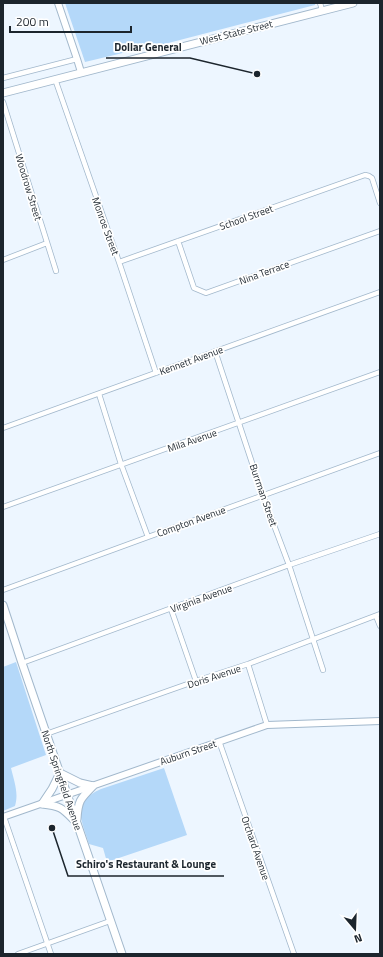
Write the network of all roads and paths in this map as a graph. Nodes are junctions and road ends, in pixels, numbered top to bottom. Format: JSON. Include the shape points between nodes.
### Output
{"nodes":[{"id":1,"x":58,"y":3,"type":"edge"},
{"id":2,"x":320,"y":3,"type":"edge"},
{"id":3,"x":353,"y":3,"type":"edge"},
{"id":4,"x":322,"y":10,"type":"junction"},
{"id":5,"x":77,"y":59,"type":"junction"},
{"id":6,"x":80,"y":72,"type":"junction"},
{"id":7,"x":3,"y":78,"type":"edge"},
{"id":8,"x":55,"y":79,"type":"junction"},
{"id":9,"x":3,"y":93,"type":"edge"},
{"id":10,"x":3,"y":102,"type":"edge"},
{"id":11,"x":380,"y":203,"type":"edge"},
{"id":12,"x":380,"y":231,"type":"edge"},
{"id":13,"x":178,"y":241,"type":"junction"},
{"id":14,"x":47,"y":244,"type":"junction"},
{"id":15,"x":3,"y":260,"type":"edge"},
{"id":16,"x":119,"y":262,"type":"junction"},
{"id":17,"x":56,"y":270,"type":"dead end"},
{"id":18,"x":380,"y":292,"type":"edge"},
{"id":19,"x":215,"y":351,"type":"junction"},
{"id":20,"x":380,"y":372,"type":"edge"},
{"id":21,"x":156,"y":373,"type":"junction"},
{"id":22,"x":99,"y":394,"type":"junction"},
{"id":23,"x":240,"y":423,"type":"junction"},
{"id":24,"x":3,"y":428,"type":"edge"},
{"id":25,"x":380,"y":453,"type":"edge"},
{"id":26,"x":121,"y":464,"type":"junction"},
{"id":27,"x":263,"y":496,"type":"junction"},
{"id":28,"x":3,"y":507,"type":"edge"},
{"id":29,"x":380,"y":534,"type":"edge"},
{"id":30,"x":148,"y":537,"type":"junction"},
{"id":31,"x":289,"y":565,"type":"junction"},
{"id":32,"x":3,"y":590,"type":"edge"},
{"id":33,"x":3,"y":605,"type":"edge"},
{"id":34,"x":171,"y":609,"type":"junction"},
{"id":35,"x":378,"y":615,"type":"edge"},
{"id":36,"x":380,"y":626,"type":"edge"},
{"id":37,"x":313,"y":640,"type":"junction"},
{"id":38,"x":22,"y":663,"type":"junction"},
{"id":39,"x":248,"y":664,"type":"junction"},
{"id":40,"x":323,"y":670,"type":"dead end"},
{"id":41,"x":196,"y":681,"type":"junction"},
{"id":42,"x":380,"y":721,"type":"edge"},
{"id":43,"x":267,"y":725,"type":"junction"},
{"id":44,"x":46,"y":734,"type":"junction"},
{"id":45,"x":219,"y":741,"type":"junction"},
{"id":46,"x":60,"y":773,"type":"junction"},
{"id":47,"x":93,"y":786,"type":"junction"},
{"id":48,"x":68,"y":794,"type":"junction"},
{"id":49,"x":42,"y":804,"type":"junction"},
{"id":50,"x":3,"y":817,"type":"edge"},
{"id":51,"x":77,"y":823,"type":"junction"},
{"id":52,"x":110,"y":921,"type":"junction"},
{"id":53,"x":47,"y":944,"type":"junction"},
{"id":54,"x":18,"y":954,"type":"edge"},
{"id":55,"x":50,"y":954,"type":"edge"},
{"id":56,"x":122,"y":954,"type":"edge"},
{"id":57,"x":294,"y":954,"type":"edge"}],
"edges":[{"from":1,"to":5,"type":"main road"},
{"from":2,"to":4,"type":"street"},
{"from":3,"to":4,"type":"main road","name":"West State Street"},
{"from":4,"to":6,"type":"main road","name":"West State Street"},
{"from":5,"to":6,"type":"main road"},
{"from":5,"to":7,"type":"street"},
{"from":6,"to":8,"type":"main road","name":"West State Street"},
{"from":8,"to":9,"type":"main road","name":"West State Street"},
{"from":8,"to":16,"type":"street","name":"Monroe Street"},
{"from":10,"to":14,"type":"street","name":"Woodrow Street"},
{"from":11,"to":13,"type":"street","name":"School Street","via":[[372,178],[365,175]]},
{"from":12,"to":13,"type":"street","name":"Nina Terrace","via":[[206,293],[194,288]]},
{"from":13,"to":16,"type":"street","name":"School Street"},
{"from":14,"to":15,"type":"street"},
{"from":14,"to":17,"type":"street","name":"Woodrow Street"},
{"from":16,"to":21,"type":"street","name":"Monroe Street"},
{"from":18,"to":19,"type":"street","name":"Kennett Avenue"},
{"from":19,"to":21,"type":"street","name":"Kennett Avenue"},
{"from":19,"to":23,"type":"street","name":"Burrman Street"},
{"from":20,"to":23,"type":"street","name":"Mila Avenue"},
{"from":21,"to":22,"type":"street","name":"Kennett Avenue"},
{"from":22,"to":24,"type":"street","name":"Kennett Avenue"},
{"from":22,"to":26,"type":"street"},
{"from":23,"to":26,"type":"street","name":"Mila Avenue"},
{"from":23,"to":27,"type":"street","name":"Burrman Street"},
{"from":25,"to":27,"type":"street","name":"Compton Avenue"},
{"from":26,"to":28,"type":"street","name":"Mila Avenue"},
{"from":26,"to":30,"type":"street"},
{"from":27,"to":30,"type":"street","name":"Compton Avenue"},
{"from":27,"to":31,"type":"street","name":"Burrman Street"},
{"from":29,"to":31,"type":"street","name":"Virginia Avenue"},
{"from":30,"to":32,"type":"street","name":"Compton Avenue"},
{"from":31,"to":34,"type":"street","name":"Virginia Avenue"},
{"from":31,"to":37,"type":"street","name":"Burrman Street"},
{"from":33,"to":38,"type":"main road","name":"North Springfield Avenue"},
{"from":34,"to":38,"type":"street","name":"Virginia Avenue"},
{"from":34,"to":41,"type":"street"},
{"from":35,"to":36,"type":"street"},
{"from":35,"to":37,"type":"street","name":"Doris Avenue"},
{"from":37,"to":39,"type":"street","name":"Doris Avenue"},
{"from":37,"to":40,"type":"street","name":"Burrman Street"},
{"from":38,"to":44,"type":"main road","name":"North Springfield Avenue"},
{"from":39,"to":41,"type":"street","name":"Doris Avenue"},
{"from":39,"to":43,"type":"street"},
{"from":41,"to":44,"type":"street","name":"Doris Avenue"},
{"from":42,"to":43,"type":"main road","name":"Auburn Street"},
{"from":43,"to":45,"type":"main road","name":"Auburn Street"},
{"from":44,"to":46,"type":"main road","name":"North Springfield Avenue"},
{"from":45,"to":47,"type":"main road","name":"Auburn Street"},
{"from":45,"to":57,"type":"street","name":"Orchard Avenue"},
{"from":46,"to":47,"type":"main road"},
{"from":46,"to":48,"type":"main road","name":"North Springfield Avenue"},
{"from":46,"to":49,"type":"main road"},
{"from":47,"to":48,"type":"main road","name":"Auburn Street"},
{"from":47,"to":51,"type":"main road","via":[[79,803]]},
{"from":48,"to":49,"type":"main road","name":"Auburn Street"},
{"from":48,"to":51,"type":"main road","name":"North Springfield Avenue"},
{"from":49,"to":50,"type":"main road","name":"Auburn Street"},
{"from":49,"to":51,"type":"main road","via":[[60,807]]},
{"from":50,"to":53,"type":"street"},
{"from":51,"to":52,"type":"main road","name":"North Springfield Avenue"},
{"from":52,"to":53,"type":"street"},
{"from":52,"to":56,"type":"main road","name":"North Springfield Avenue"},
{"from":53,"to":54,"type":"street"},
{"from":53,"to":55,"type":"street"}]}
